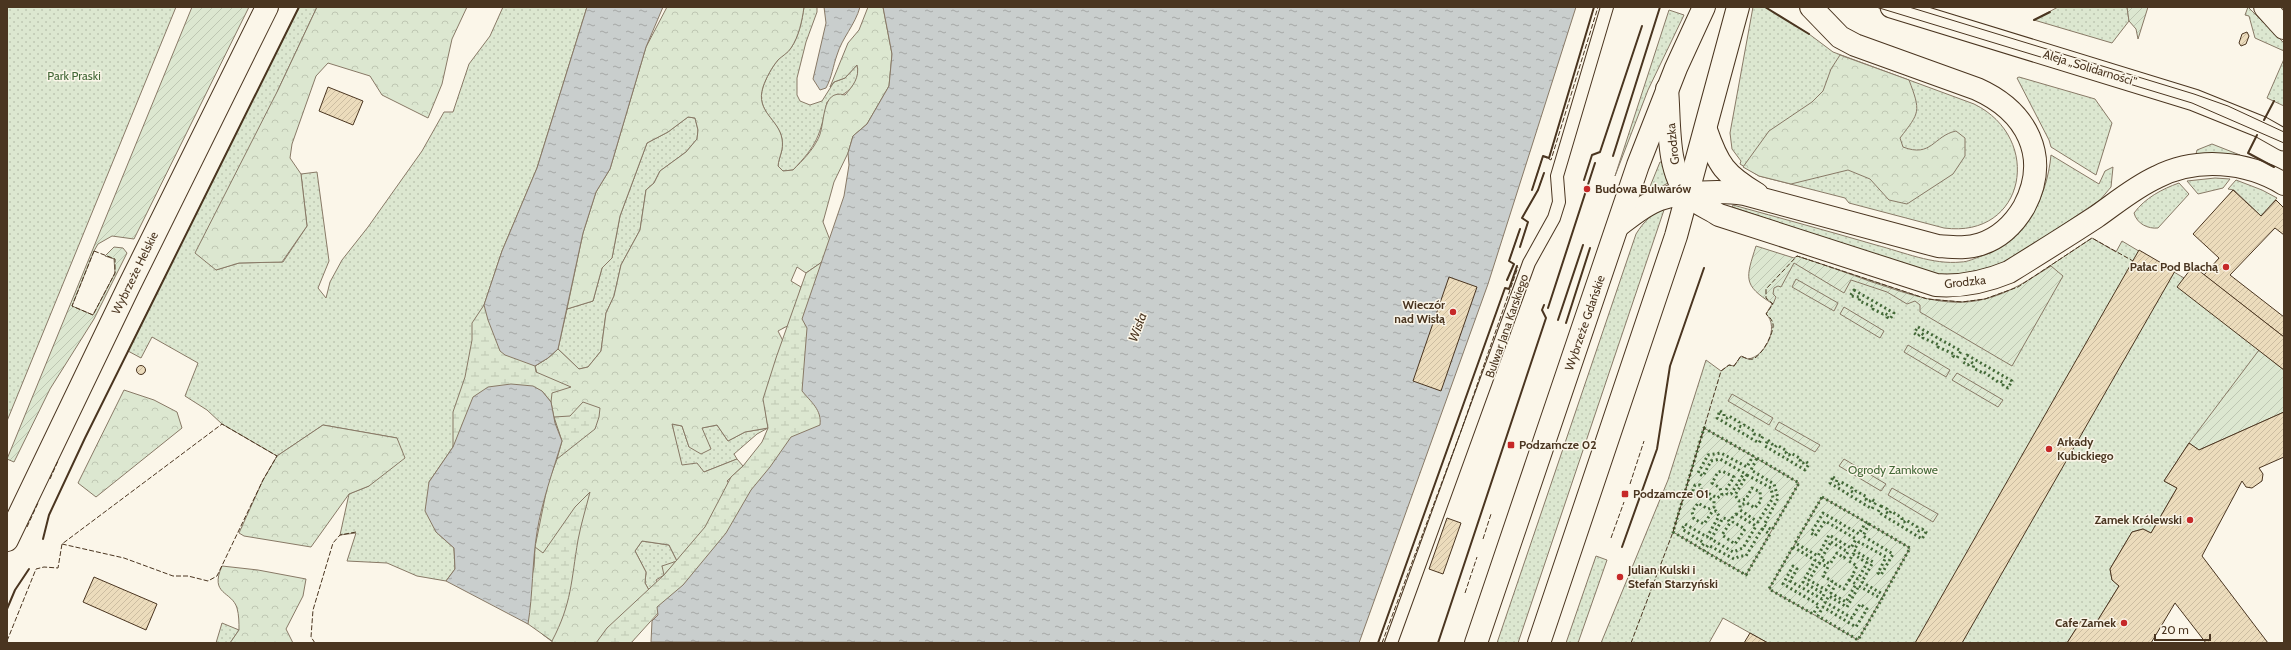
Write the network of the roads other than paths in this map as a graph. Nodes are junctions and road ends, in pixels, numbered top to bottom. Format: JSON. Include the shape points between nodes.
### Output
{"nodes":[{"id":1,"x":267,"y":7,"type":"edge"},
{"id":2,"x":1607,"y":7,"type":"edge"},
{"id":3,"x":1704,"y":7,"type":"edge"},
{"id":4,"x":1738,"y":7,"type":"edge"},
{"id":5,"x":1811,"y":7,"type":"edge"},
{"id":6,"x":1891,"y":7,"type":"edge"},
{"id":7,"x":2265,"y":7,"type":"edge"},
{"id":8,"x":2284,"y":28,"type":"edge"},
{"id":9,"x":1668,"y":89,"type":"junction"},
{"id":10,"x":1706,"y":130,"type":"junction"},
{"id":11,"x":2284,"y":140,"type":"edge"},
{"id":12,"x":2284,"y":184,"type":"edge"},
{"id":13,"x":1688,"y":195,"type":"junction"},
{"id":14,"x":1768,"y":200,"type":"junction"},
{"id":15,"x":1618,"y":226,"type":"junction"},
{"id":16,"x":12,"y":519,"type":"edge"},
{"id":17,"x":7,"y":540,"type":"edge"},
{"id":18,"x":1391,"y":643,"type":"edge"},
{"id":19,"x":1476,"y":643,"type":"edge"},
{"id":20,"x":1539,"y":643,"type":"edge"}],
"edges":[{"from":1,"to":16,"type":"main road","name":"Wybrzeże Helskie"},
{"from":2,"to":18,"type":"street","name":"Bulwar Jana Karskiego","via":[[1557,176],[1559,202],[1554,218],[1529,263]]},
{"from":3,"to":9,"type":"main road","name":"Wybrzeże Gdańskie"},
{"from":4,"to":10,"type":"main road"},
{"from":5,"to":14,"type":"main road","via":[[1840,37],[1855,45],[1995,97],[2011,111],[2024,128],[2036,160],[2036,178],[2026,203],[2010,226],[1996,237],[1970,247],[1938,246]]},
{"from":6,"to":11,"type":"street","name":"Aleja „Solidarności”","via":[[2194,100],[2261,127]]},
{"from":7,"to":8,"type":"main road"},
{"from":9,"to":13,"type":"main road","name":"Grodzka","via":[[1672,159]]},
{"from":9,"to":15,"type":"main road","name":"Wybrzeże Gdańskie"},
{"from":10,"to":13,"type":"main road"},
{"from":10,"to":14,"type":"main road","via":[[1714,153],[1725,170]]},
{"from":12,"to":13,"type":"main road","name":"Grodzka","via":[[2253,170],[2234,165],[2201,164],[2180,168],[2148,182],[2009,272],[1989,280],[1950,286],[1936,285],[1747,225],[1719,215]]},
{"from":13,"to":14,"type":"main road","via":[[1726,191]]},
{"from":13,"to":15,"type":"main road","via":[[1661,199],[1647,205]]},
{"from":13,"to":20,"type":"main road","via":[[1635,362]]},
{"from":15,"to":19,"type":"main road","name":"Wybrzeże Gdańskie"},
{"from":16,"to":17,"type":"main road","name":"Wybrzeże Helskie"}]}
